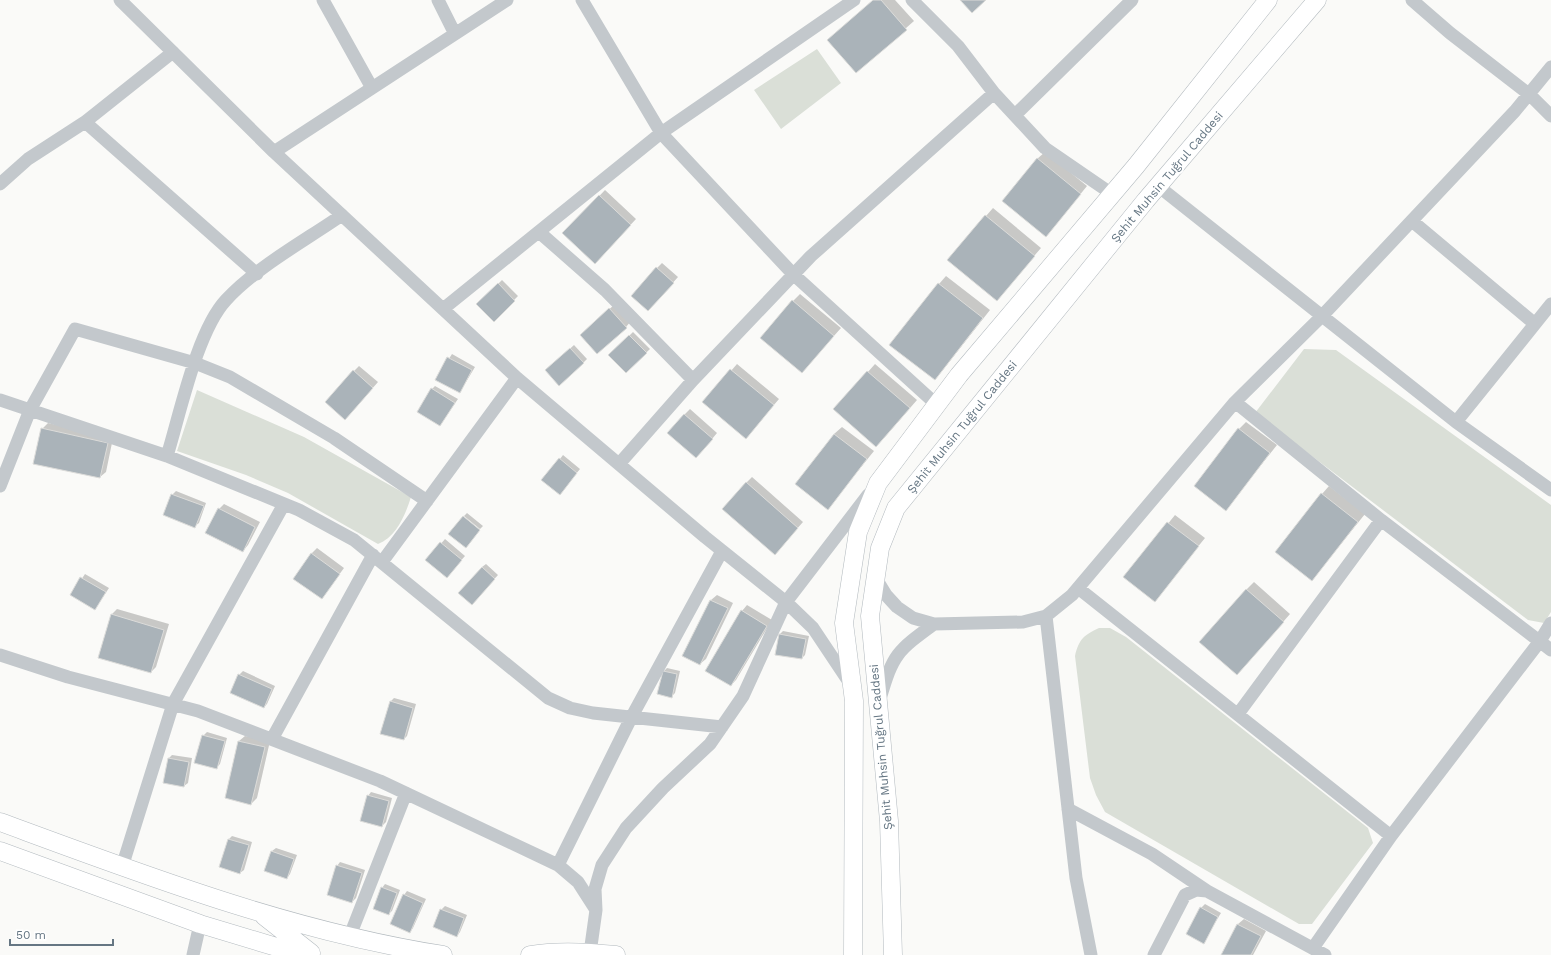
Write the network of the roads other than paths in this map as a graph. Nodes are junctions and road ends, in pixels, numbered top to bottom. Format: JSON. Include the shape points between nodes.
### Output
{"nodes":[{"id":1,"x":120,"y":0,"type":"edge"},
{"id":2,"x":323,"y":0,"type":"edge"},
{"id":3,"x":438,"y":0,"type":"edge"},
{"id":4,"x":507,"y":0,"type":"edge"},
{"id":5,"x":582,"y":0,"type":"edge"},
{"id":6,"x":854,"y":0,"type":"edge"},
{"id":7,"x":1132,"y":0,"type":"edge"},
{"id":8,"x":1268,"y":0,"type":"edge"},
{"id":9,"x":1317,"y":0,"type":"edge"},
{"id":10,"x":1412,"y":0,"type":"edge"},
{"id":11,"x":920,"y":3,"type":"edge"},
{"id":12,"x":455,"y":34,"type":"junction"},
{"id":13,"x":173,"y":52,"type":"junction"},
{"id":14,"x":1551,"y":67,"type":"edge"},
{"id":15,"x":372,"y":88,"type":"junction"},
{"id":16,"x":994,"y":93,"type":"junction"},
{"id":17,"x":1530,"y":95,"type":"junction"},
{"id":18,"x":1015,"y":115,"type":"junction"},
{"id":19,"x":1551,"y":116,"type":"edge"},
{"id":20,"x":85,"y":122,"type":"junction"},
{"id":21,"x":661,"y":133,"type":"junction"},
{"id":22,"x":274,"y":152,"type":"junction"},
{"id":23,"x":0,"y":184,"type":"edge"},
{"id":24,"x":1158,"y":186,"type":"junction"},
{"id":25,"x":1112,"y":194,"type":"junction"},
{"id":26,"x":342,"y":215,"type":"junction"},
{"id":27,"x":1412,"y":221,"type":"junction"},
{"id":28,"x":539,"y":232,"type":"junction"},
{"id":29,"x":257,"y":274,"type":"junction"},
{"id":30,"x":793,"y":274,"type":"junction"},
{"id":31,"x":1551,"y":304,"type":"edge"},
{"id":32,"x":443,"y":309,"type":"junction"},
{"id":33,"x":1322,"y":316,"type":"junction"},
{"id":34,"x":1535,"y":324,"type":"junction"},
{"id":35,"x":195,"y":363,"type":"junction"},
{"id":36,"x":517,"y":378,"type":"junction"},
{"id":37,"x":693,"y":380,"type":"junction"},
{"id":38,"x":0,"y":400,"type":"edge"},
{"id":39,"x":1234,"y":402,"type":"junction"},
{"id":40,"x":937,"y":405,"type":"junction"},
{"id":41,"x":30,"y":410,"type":"junction"},
{"id":42,"x":1456,"y":422,"type":"junction"},
{"id":43,"x":167,"y":456,"type":"junction"},
{"id":44,"x":619,"y":464,"type":"junction"},
{"id":45,"x":878,"y":483,"type":"junction"},
{"id":46,"x":0,"y":486,"type":"edge"},
{"id":47,"x":1551,"y":490,"type":"edge"},
{"id":48,"x":427,"y":501,"type":"junction"},
{"id":49,"x":284,"y":504,"type":"junction"},
{"id":50,"x":1381,"y":520,"type":"junction"},
{"id":51,"x":722,"y":551,"type":"junction"},
{"id":52,"x":378,"y":559,"type":"junction"},
{"id":53,"x":875,"y":577,"type":"junction"},
{"id":54,"x":1078,"y":588,"type":"junction"},
{"id":55,"x":786,"y":602,"type":"junction"},
{"id":56,"x":1046,"y":616,"type":"junction"},
{"id":57,"x":1551,"y":623,"type":"edge"},
{"id":58,"x":934,"y":624,"type":"junction"},
{"id":59,"x":1540,"y":641,"type":"junction"},
{"id":60,"x":1551,"y":650,"type":"edge"},
{"id":61,"x":0,"y":655,"type":"edge"},
{"id":62,"x":853,"y":687,"type":"junction"},
{"id":63,"x":174,"y":704,"type":"junction"},
{"id":64,"x":878,"y":707,"type":"junction"},
{"id":65,"x":1238,"y":714,"type":"junction"},
{"id":66,"x":631,"y":718,"type":"junction"},
{"id":67,"x":722,"y":727,"type":"junction"},
{"id":68,"x":272,"y":739,"type":"junction"},
{"id":69,"x":406,"y":793,"type":"junction"},
{"id":70,"x":1068,"y":809,"type":"junction"},
{"id":71,"x":0,"y":822,"type":"edge"},
{"id":72,"x":1391,"y":836,"type":"junction"},
{"id":73,"x":0,"y":851,"type":"edge"},
{"id":74,"x":558,"y":865,"type":"junction"},
{"id":75,"x":122,"y":867,"type":"junction"},
{"id":76,"x":1206,"y":891,"type":"junction"},
{"id":77,"x":255,"y":910,"type":"junction"},
{"id":78,"x":596,"y":910,"type":"junction"},
{"id":79,"x":200,"y":924,"type":"junction"},
{"id":80,"x":852,"y":937,"type":"junction"},
{"id":81,"x":349,"y":938,"type":"junction"},
{"id":82,"x":1313,"y":948,"type":"junction"},
{"id":83,"x":590,"y":952,"type":"junction"},
{"id":84,"x":193,"y":955,"type":"edge"},
{"id":85,"x":302,"y":955,"type":"edge"},
{"id":86,"x":314,"y":955,"type":"edge"},
{"id":87,"x":443,"y":955,"type":"edge"},
{"id":88,"x":530,"y":955,"type":"edge"},
{"id":89,"x":616,"y":955,"type":"edge"},
{"id":90,"x":846,"y":955,"type":"edge"},
{"id":91,"x":853,"y":955,"type":"edge"},
{"id":92,"x":893,"y":955,"type":"edge"},
{"id":93,"x":1091,"y":955,"type":"edge"},
{"id":94,"x":1154,"y":955,"type":"edge"},
{"id":95,"x":1325,"y":955,"type":"edge"}],
"edges":[{"from":1,"to":13,"type":"street"},
{"from":2,"to":15,"type":"street"},
{"from":3,"to":12,"type":"street"},
{"from":4,"to":12,"type":"street"},
{"from":5,"to":21,"type":"street"},
{"from":6,"to":21,"type":"street"},
{"from":7,"to":18,"type":"street"},
{"from":8,"to":25,"type":"main road","name":"Şehit Muhsin Tuğrul Caddesi"},
{"from":9,"to":24,"type":"main road","name":"Şehit Muhsin Tuğrul Caddesi"},
{"from":10,"to":17,"type":"street"},
{"from":11,"to":16,"type":"street","via":[[958,46]]},
{"from":12,"to":15,"type":"street"},
{"from":13,"to":20,"type":"street"},
{"from":13,"to":22,"type":"street"},
{"from":14,"to":17,"type":"street"},
{"from":15,"to":22,"type":"street"},
{"from":16,"to":18,"type":"street"},
{"from":16,"to":30,"type":"street"},
{"from":17,"to":19,"type":"street"},
{"from":17,"to":27,"type":"street"},
{"from":18,"to":25,"type":"street","via":[[1045,148]]},
{"from":20,"to":23,"type":"street","via":[[28,159]]},
{"from":20,"to":29,"type":"street"},
{"from":21,"to":28,"type":"street"},
{"from":21,"to":30,"type":"street"},
{"from":22,"to":26,"type":"street"},
{"from":24,"to":33,"type":"street"},
{"from":24,"to":53,"type":"main road","name":"Şehit Muhsin Tuğrul Caddesi","via":[[896,508],[880,548]]},
{"from":25,"to":40,"type":"main road","name":"Şehit Muhsin Tuğrul Caddesi","via":[[959,375]]},
{"from":26,"to":29,"type":"street"},
{"from":26,"to":32,"type":"street"},
{"from":27,"to":33,"type":"street"},
{"from":27,"to":34,"type":"street"},
{"from":28,"to":32,"type":"street"},
{"from":28,"to":37,"type":"street","via":[[605,290]]},
{"from":29,"to":35,"type":"street","via":[[226,300],[209,326]]},
{"from":30,"to":37,"type":"street"},
{"from":30,"to":40,"type":"street"},
{"from":31,"to":34,"type":"street"},
{"from":32,"to":36,"type":"street"},
{"from":33,"to":39,"type":"street"},
{"from":33,"to":42,"type":"street"},
{"from":34,"to":42,"type":"street"},
{"from":35,"to":41,"type":"street","via":[[75,329]]},
{"from":35,"to":43,"type":"street"},
{"from":35,"to":48,"type":"street","via":[[230,377],[334,438]]},
{"from":36,"to":44,"type":"street"},
{"from":36,"to":48,"type":"street"},
{"from":37,"to":44,"type":"street"},
{"from":38,"to":41,"type":"street"},
{"from":39,"to":50,"type":"street"},
{"from":39,"to":54,"type":"street"},
{"from":40,"to":45,"type":"main road","name":"Şehit Muhsin Tuğrul Caddesi"},
{"from":41,"to":43,"type":"street"},
{"from":41,"to":46,"type":"street"},
{"from":42,"to":47,"type":"street"},
{"from":43,"to":49,"type":"street"},
{"from":44,"to":51,"type":"street"},
{"from":45,"to":55,"type":"street"},
{"from":45,"to":62,"type":"main road","name":"Şehit Muhsin Tuğrul Caddesi","via":[[858,532],[844,623]]},
{"from":48,"to":52,"type":"street"},
{"from":49,"to":52,"type":"street","via":[[354,540]]},
{"from":49,"to":63,"type":"street"},
{"from":50,"to":59,"type":"street"},
{"from":50,"to":65,"type":"street"},
{"from":51,"to":55,"type":"street"},
{"from":51,"to":66,"type":"street"},
{"from":52,"to":66,"type":"street","via":[[548,698],[570,708]]},
{"from":52,"to":68,"type":"street"},
{"from":53,"to":58,"type":"street","via":[[897,607],[913,618]]},
{"from":53,"to":64,"type":"main road","name":"Şehit Muhsin Tuğrul Caddesi","via":[[870,616]]},
{"from":54,"to":56,"type":"street"},
{"from":54,"to":65,"type":"street"},
{"from":55,"to":62,"type":"street","via":[[813,628]]},
{"from":55,"to":67,"type":"street","via":[[743,696]]},
{"from":56,"to":58,"type":"street","via":[[1023,622]]},
{"from":56,"to":70,"type":"street"},
{"from":57,"to":59,"type":"street"},
{"from":58,"to":64,"type":"street","via":[[906,644],[897,654],[889,667]]},
{"from":59,"to":60,"type":"street"},
{"from":59,"to":72,"type":"street"},
{"from":61,"to":63,"type":"street","via":[[68,677]]},
{"from":62,"to":80,"type":"main road","name":"Şehit Muhsin Tuğrul Caddesi"},
{"from":63,"to":68,"type":"street"},
{"from":63,"to":75,"type":"street"},
{"from":64,"to":92,"type":"main road","name":"Şehit Muhsin Tuğrul Caddesi","via":[[889,821]]},
{"from":65,"to":72,"type":"street"},
{"from":66,"to":67,"type":"street"},
{"from":66,"to":74,"type":"street"},
{"from":67,"to":78,"type":"street","via":[[710,744],[663,788],[626,828],[602,865],[595,890]]},
{"from":68,"to":69,"type":"street"},
{"from":69,"to":74,"type":"street"},
{"from":69,"to":81,"type":"street"},
{"from":70,"to":76,"type":"street","via":[[1152,854]]},
{"from":70,"to":93,"type":"street","via":[[1076,878]]},
{"from":71,"to":75,"type":"main road"},
{"from":72,"to":82,"type":"street"},
{"from":73,"to":79,"type":"main road"},
{"from":74,"to":78,"type":"street","via":[[578,882]]},
{"from":75,"to":77,"type":"main road"},
{"from":76,"to":82,"type":"street"},
{"from":76,"to":94,"type":"street","via":[[1196,890],[1185,895]]},
{"from":77,"to":81,"type":"main road"},
{"from":77,"to":86,"type":"main road"},
{"from":78,"to":83,"type":"street"},
{"from":79,"to":84,"type":"street"},
{"from":79,"to":85,"type":"main road"},
{"from":80,"to":90,"type":"main road"},
{"from":80,"to":91,"type":"main road","name":"Şehit Muhsin Tuğrul Caddesi"},
{"from":81,"to":87,"type":"main road"},
{"from":82,"to":95,"type":"street"},
{"from":83,"to":88,"type":"main road","via":[[546,952]]},
{"from":83,"to":89,"type":"main road"}]}
